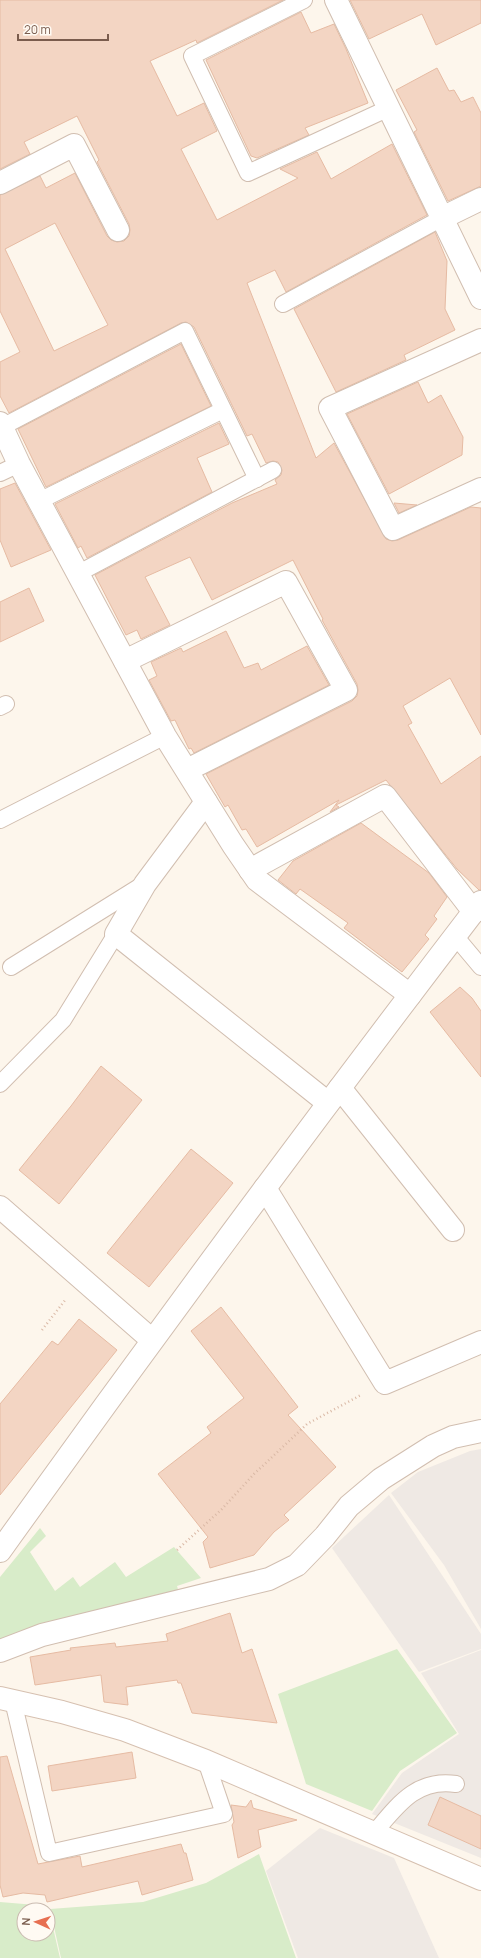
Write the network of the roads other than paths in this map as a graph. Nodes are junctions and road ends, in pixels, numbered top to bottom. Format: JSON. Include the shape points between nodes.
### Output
{"nodes":[{"id":1,"x":304,"y":0,"type":"edge"},
{"id":2,"x":336,"y":0,"type":"edge"},
{"id":3,"x":389,"y":108,"type":"junction"},
{"id":4,"x":0,"y":183,"type":"edge"},
{"id":5,"x":481,"y":199,"type":"edge"},
{"id":6,"x":442,"y":218,"type":"junction"},
{"id":7,"x":118,"y":230,"type":"dead end"},
{"id":8,"x":481,"y":298,"type":"edge"},
{"id":9,"x":283,"y":304,"type":"dead end"},
{"id":10,"x":481,"y":340,"type":"edge"},
{"id":11,"x":223,"y":410,"type":"junction"},
{"id":12,"x":1,"y":425,"type":"edge"},
{"id":13,"x":9,"y":469,"type":"edge"},
{"id":14,"x":273,"y":470,"type":"dead end"},
{"id":15,"x":257,"y":479,"type":"junction"},
{"id":16,"x":481,"y":489,"type":"edge"},
{"id":17,"x":39,"y":502,"type":"junction"},
{"id":18,"x":77,"y":574,"type":"junction"},
{"id":19,"x":125,"y":661,"type":"junction"},
{"id":20,"x":165,"y":736,"type":"junction"},
{"id":21,"x":187,"y":770,"type":"junction"},
{"id":22,"x":206,"y":802,"type":"junction"},
{"id":23,"x":0,"y":820,"type":"edge"},
{"id":24,"x":250,"y":870,"type":"junction"},
{"id":25,"x":145,"y":884,"type":"junction"},
{"id":26,"x":478,"y":907,"type":"edge"},
{"id":27,"x":116,"y":934,"type":"junction"},
{"id":28,"x":455,"y":936,"type":"junction"},
{"id":29,"x":11,"y":967,"type":"dead end"},
{"id":30,"x":481,"y":967,"type":"edge"},
{"id":31,"x":410,"y":995,"type":"junction"},
{"id":32,"x":0,"y":1084,"type":"edge"},
{"id":33,"x":334,"y":1095,"type":"junction"},
{"id":34,"x":265,"y":1188,"type":"junction"},
{"id":35,"x":0,"y":1207,"type":"edge"},
{"id":36,"x":453,"y":1230,"type":"dead end"},
{"id":37,"x":152,"y":1340,"type":"junction"},
{"id":38,"x":481,"y":1342,"type":"edge"},
{"id":39,"x":481,"y":1431,"type":"edge"},
{"id":40,"x":0,"y":1551,"type":"edge"},
{"id":41,"x":0,"y":1651,"type":"edge"},
{"id":42,"x":6,"y":1700,"type":"edge"},
{"id":43,"x":206,"y":1761,"type":"junction"},
{"id":44,"x":456,"y":1784,"type":"dead end"},
{"id":45,"x":374,"y":1833,"type":"junction"},
{"id":46,"x":481,"y":1879,"type":"edge"}],
"edges":[{"from":1,"to":3,"type":"lane","via":[[192,56],[248,173]]},
{"from":2,"to":3,"type":"street"},
{"from":3,"to":6,"type":"street"},
{"from":4,"to":7,"type":"street","via":[[74,145]]},
{"from":5,"to":6,"type":"street"},
{"from":6,"to":8,"type":"street"},
{"from":6,"to":9,"type":"lane"},
{"from":10,"to":16,"type":"street","via":[[330,408],[393,529]]},
{"from":11,"to":12,"type":"lane","via":[[185,331]]},
{"from":11,"to":15,"type":"lane"},
{"from":11,"to":17,"type":"lane"},
{"from":12,"to":13,"type":"street"},
{"from":13,"to":17,"type":"street"},
{"from":14,"to":15,"type":"lane"},
{"from":15,"to":18,"type":"lane"},
{"from":17,"to":18,"type":"street"},
{"from":18,"to":19,"type":"street"},
{"from":19,"to":20,"type":"street"},
{"from":19,"to":21,"type":"street","via":[[286,582],[346,690]]},
{"from":20,"to":21,"type":"street"},
{"from":20,"to":23,"type":"lane"},
{"from":21,"to":22,"type":"street"},
{"from":22,"to":24,"type":"street"},
{"from":22,"to":25,"type":"street"},
{"from":24,"to":26,"type":"street","via":[[385,796]]},
{"from":24,"to":31,"type":"street","via":[[257,880]]},
{"from":25,"to":27,"type":"street"},
{"from":25,"to":29,"type":"lane"},
{"from":26,"to":28,"type":"street"},
{"from":27,"to":32,"type":"lane","via":[[63,1020]]},
{"from":27,"to":33,"type":"street"},
{"from":28,"to":30,"type":"lane"},
{"from":28,"to":31,"type":"street"},
{"from":31,"to":33,"type":"street"},
{"from":33,"to":34,"type":"street"},
{"from":33,"to":36,"type":"street"},
{"from":34,"to":37,"type":"street"},
{"from":34,"to":38,"type":"street","via":[[384,1383]]},
{"from":35,"to":37,"type":"street"},
{"from":37,"to":40,"type":"street"},
{"from":39,"to":41,"type":"street","via":[[453,1437],[433,1446],[381,1478],[349,1506],[297,1565],[269,1579],[42,1635]]},
{"from":42,"to":43,"type":"street","via":[[125,1730]]},
{"from":42,"to":43,"type":"lane","via":[[49,1853],[224,1814]]},
{"from":43,"to":45,"type":"street"},
{"from":44,"to":45,"type":"lane","via":[[443,1782],[424,1786],[400,1802]]},
{"from":45,"to":46,"type":"street"}]}
